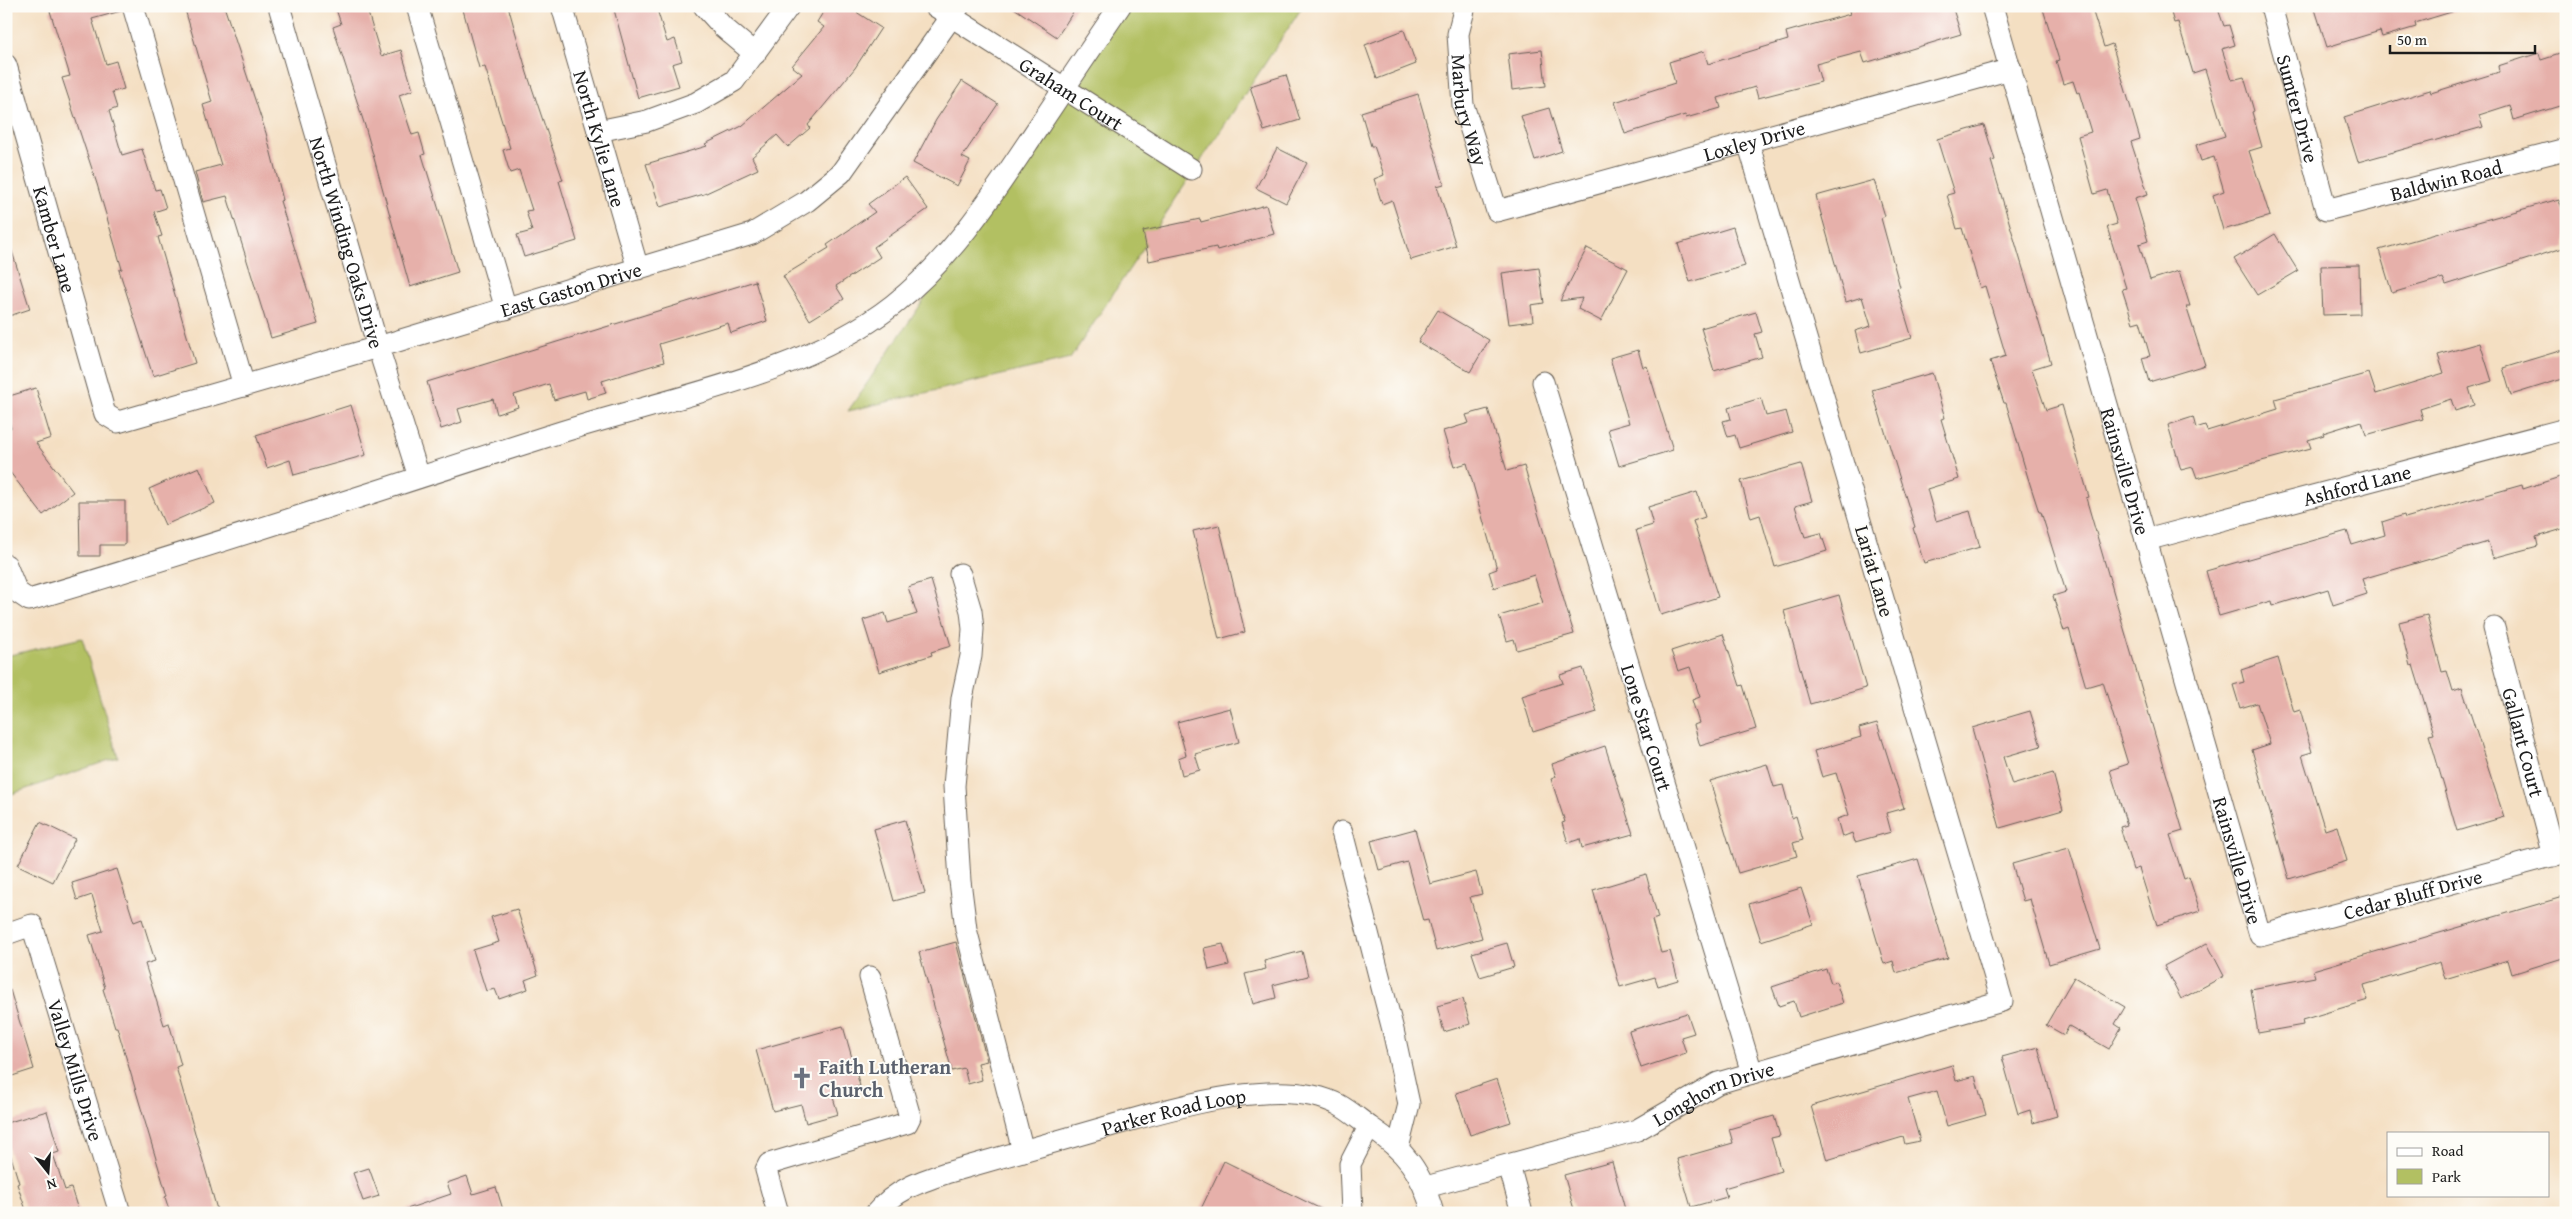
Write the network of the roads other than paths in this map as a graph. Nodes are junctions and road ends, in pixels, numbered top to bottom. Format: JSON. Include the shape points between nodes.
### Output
{"nodes":[{"id":1,"x":133,"y":6,"type":"edge"},
{"id":2,"x":279,"y":6,"type":"edge"},
{"id":3,"x":417,"y":6,"type":"edge"},
{"id":4,"x":562,"y":6,"type":"edge"},
{"id":5,"x":704,"y":6,"type":"edge"},
{"id":6,"x":789,"y":6,"type":"edge"},
{"id":7,"x":1120,"y":6,"type":"edge"},
{"id":8,"x":1465,"y":6,"type":"edge"},
{"id":9,"x":1992,"y":6,"type":"edge"},
{"id":10,"x":2271,"y":6,"type":"edge"},
{"id":11,"x":949,"y":10,"type":"edge"},
{"id":12,"x":754,"y":54,"type":"junction"},
{"id":13,"x":6,"y":65,"type":"edge"},
{"id":14,"x":2011,"y":69,"type":"junction"},
{"id":15,"x":1064,"y":89,"type":"junction"},
{"id":16,"x":598,"y":131,"type":"junction"},
{"id":17,"x":1748,"y":142,"type":"junction"},
{"id":18,"x":2566,"y":149,"type":"edge"},
{"id":19,"x":1191,"y":169,"type":"dead end"},
{"id":20,"x":2326,"y":210,"type":"joint"},
{"id":21,"x":1497,"y":211,"type":"joint"},
{"id":22,"x":638,"y":269,"type":"junction"},
{"id":23,"x":506,"y":309,"type":"junction"},
{"id":24,"x":378,"y":347,"type":"junction"},
{"id":25,"x":1543,"y":382,"type":"dead end"},
{"id":26,"x":244,"y":386,"type":"junction"},
{"id":27,"x":105,"y":414,"type":"joint"},
{"id":28,"x":2566,"y":429,"type":"edge"},
{"id":29,"x":419,"y":477,"type":"junction"},
{"id":30,"x":2146,"y":540,"type":"junction"},
{"id":31,"x":6,"y":565,"type":"edge"},
{"id":32,"x":960,"y":574,"type":"dead end"},
{"id":33,"x":2494,"y":628,"type":"dead end"},
{"id":34,"x":1342,"y":832,"type":"dead end"},
{"id":35,"x":2560,"y":854,"type":"edge"},
{"id":36,"x":6,"y":934,"type":"edge"},
{"id":37,"x":2260,"y":935,"type":"joint"},
{"id":38,"x":870,"y":977,"type":"dead end"},
{"id":39,"x":2002,"y":1001,"type":"joint"},
{"id":40,"x":1752,"y":1073,"type":"junction"},
{"id":41,"x":1369,"y":1126,"type":"junction"},
{"id":42,"x":1398,"y":1148,"type":"junction"},
{"id":43,"x":1023,"y":1151,"type":"junction"},
{"id":44,"x":1509,"y":1165,"type":"junction"},
{"id":45,"x":1426,"y":1188,"type":"junction"},
{"id":46,"x":120,"y":1213,"type":"edge"},
{"id":47,"x":778,"y":1213,"type":"edge"},
{"id":48,"x":876,"y":1213,"type":"edge"},
{"id":49,"x":1352,"y":1213,"type":"edge"},
{"id":50,"x":1433,"y":1213,"type":"edge"},
{"id":51,"x":1522,"y":1213,"type":"edge"}],
"edges":[{"from":1,"to":26,"type":"street"},
{"from":2,"to":24,"type":"street","name":"North Winding Oaks Drive"},
{"from":3,"to":23,"type":"street"},
{"from":4,"to":16,"type":"street","name":"North Kylie Lane"},
{"from":5,"to":12,"type":"street"},
{"from":6,"to":12,"type":"street"},
{"from":7,"to":15,"type":"street"},
{"from":8,"to":21,"type":"street","name":"Marbury Way","via":[[1458,34],[1463,105]]},
{"from":9,"to":14,"type":"street","name":"Rainsville Drive"},
{"from":10,"to":20,"type":"street","name":"Sumter Drive"},
{"from":11,"to":15,"type":"street","name":"Graham Court"},
{"from":11,"to":22,"type":"street","name":"East Gaston Drive","via":[[841,172],[807,201],[752,234]]},
{"from":12,"to":16,"type":"street","via":[[734,81],[696,103],[647,121]]},
{"from":13,"to":27,"type":"street","name":"Kamber Lane"},
{"from":14,"to":17,"type":"street","name":"Loxley Drive"},
{"from":14,"to":30,"type":"street","name":"Rainsville Drive"},
{"from":15,"to":19,"type":"street","name":"Graham Court"},
{"from":15,"to":29,"type":"street","via":[[957,244],[893,304],[857,329],[754,374]]},
{"from":16,"to":22,"type":"street","name":"North Kylie Lane"},
{"from":17,"to":21,"type":"street","name":"Loxley Drive"},
{"from":17,"to":39,"type":"street","name":"Lariat Lane"},
{"from":18,"to":20,"type":"street","name":"Baldwin Road"},
{"from":22,"to":23,"type":"street","name":"East Gaston Drive"},
{"from":23,"to":24,"type":"street","name":"East Gaston Drive"},
{"from":24,"to":26,"type":"street","name":"East Gaston Drive"},
{"from":24,"to":29,"type":"street","name":"North Winding Oaks Drive"},
{"from":25,"to":40,"type":"street","name":"Lone Star Court"},
{"from":26,"to":27,"type":"street","name":"East Gaston Drive","via":[[118,422]]},
{"from":28,"to":30,"type":"street","name":"Ashford Lane"},
{"from":29,"to":31,"type":"street","via":[[143,567],[29,600],[17,592]]},
{"from":30,"to":37,"type":"street","name":"Rainsville Drive"},
{"from":32,"to":43,"type":"street","via":[[973,629],[962,698],[954,786],[962,905]]},
{"from":33,"to":35,"type":"street","name":"Gallant Court"},
{"from":34,"to":42,"type":"street","via":[[1409,1104]]},
{"from":35,"to":37,"type":"street","name":"Cedar Bluff Drive"},
{"from":36,"to":46,"type":"street","name":"Valley Mills Drive","via":[[32,925]]},
{"from":38,"to":47,"type":"street","via":[[910,1117],[907,1123],[769,1164],[766,1170]]},
{"from":39,"to":40,"type":"street","name":"Longhorn Drive"},
{"from":40,"to":44,"type":"street","name":"Longhorn Drive","via":[[1718,1083],[1637,1130]]},
{"from":41,"to":42,"type":"street","name":"Parker Road Loop"},
{"from":41,"to":43,"type":"street","name":"Parker Road Loop","via":[[1338,1105],[1321,1099],[1294,1094],[1239,1095],[1190,1103]]},
{"from":41,"to":49,"type":"street","via":[[1350,1164]]},
{"from":42,"to":45,"type":"street","name":"Parker Road Loop"},
{"from":43,"to":48,"type":"street","name":"Parker Road Loop","via":[[914,1183]]},
{"from":44,"to":45,"type":"street","name":"Longhorn Drive"},
{"from":44,"to":51,"type":"street"},
{"from":45,"to":50,"type":"street","name":"Parker Road Loop"}]}
